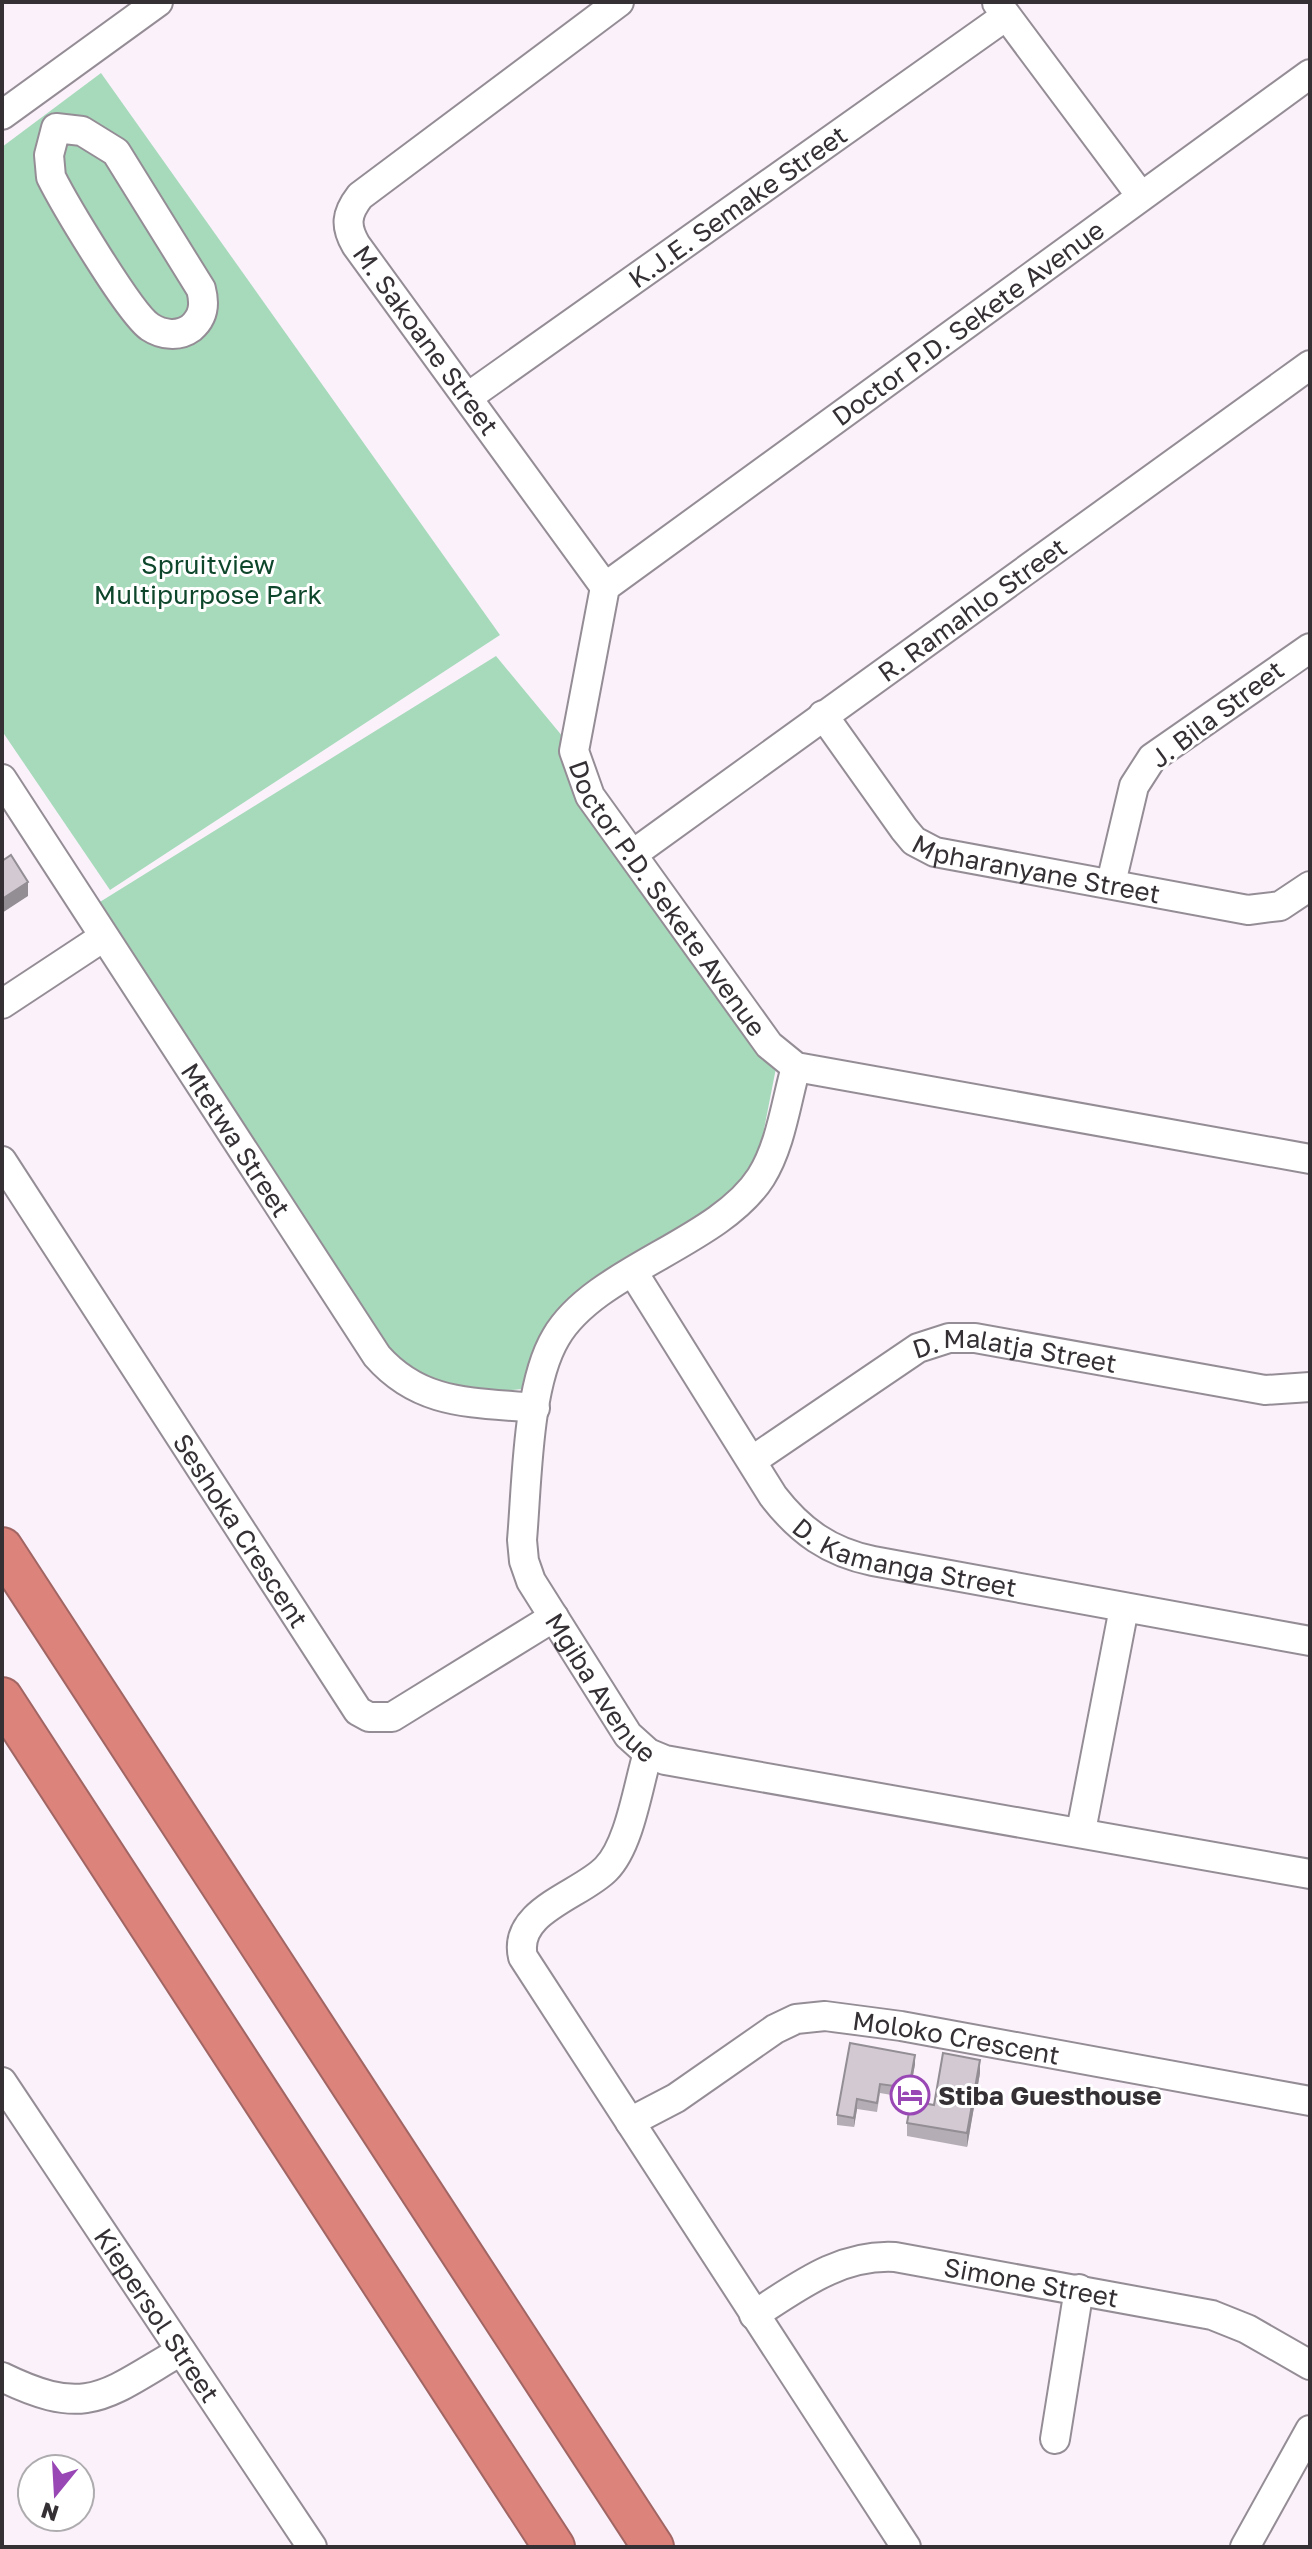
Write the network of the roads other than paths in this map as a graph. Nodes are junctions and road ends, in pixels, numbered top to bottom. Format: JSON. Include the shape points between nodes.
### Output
{"nodes":[{"id":1,"x":158,"y":2,"type":"edge"},
{"id":2,"x":619,"y":2,"type":"edge"},
{"id":3,"x":1002,"y":9,"type":"edge"},
{"id":4,"x":1310,"y":74,"type":"edge"},
{"id":5,"x":31,"y":94,"type":"junction"},
{"id":6,"x":2,"y":115,"type":"edge"},
{"id":7,"x":56,"y":128,"type":"junction"},
{"id":8,"x":1141,"y":196,"type":"junction"},
{"id":9,"x":1310,"y":365,"type":"edge"},
{"id":10,"x":468,"y":397,"type":"junction"},
{"id":11,"x":605,"y":587,"type":"junction"},
{"id":12,"x":1310,"y":648,"type":"edge"},
{"id":13,"x":823,"y":715,"type":"junction"},
{"id":14,"x":2,"y":779,"type":"edge"},
{"id":15,"x":633,"y":854,"type":"junction"},
{"id":16,"x":1111,"y":883,"type":"junction"},
{"id":17,"x":1310,"y":886,"type":"edge"},
{"id":18,"x":102,"y":938,"type":"junction"},
{"id":19,"x":2,"y":1004,"type":"edge"},
{"id":20,"x":796,"y":1067,"type":"junction"},
{"id":21,"x":1310,"y":1159,"type":"edge"},
{"id":22,"x":2,"y":1161,"type":"edge"},
{"id":23,"x":633,"y":1272,"type":"junction"},
{"id":24,"x":1310,"y":1387,"type":"edge"},
{"id":25,"x":535,"y":1408,"type":"junction"},
{"id":26,"x":753,"y":1460,"type":"junction"},
{"id":27,"x":2,"y":1548,"type":"edge"},
{"id":28,"x":1124,"y":1608,"type":"junction"},
{"id":29,"x":554,"y":1617,"type":"junction"},
{"id":30,"x":1310,"y":1641,"type":"edge"},
{"id":31,"x":2,"y":1698,"type":"edge"},
{"id":32,"x":648,"y":1753,"type":"junction"},
{"id":33,"x":1081,"y":1831,"type":"junction"},
{"id":34,"x":1310,"y":1874,"type":"edge"},
{"id":35,"x":2,"y":2082,"type":"edge"},
{"id":36,"x":1310,"y":2101,"type":"edge"},
{"id":37,"x":630,"y":2122,"type":"junction"},
{"id":38,"x":1079,"y":2289,"type":"junction"},
{"id":39,"x":754,"y":2315,"type":"junction"},
{"id":40,"x":181,"y":2351,"type":"junction"},
{"id":41,"x":1310,"y":2365,"type":"edge"},
{"id":42,"x":2,"y":2377,"type":"edge"},
{"id":43,"x":1310,"y":2430,"type":"edge"},
{"id":44,"x":1055,"y":2439,"type":"dead end"},
{"id":45,"x":312,"y":2547,"type":"edge"},
{"id":46,"x":554,"y":2547,"type":"edge"},
{"id":47,"x":653,"y":2547,"type":"edge"},
{"id":48,"x":906,"y":2547,"type":"edge"},
{"id":49,"x":1245,"y":2547,"type":"edge"}],
"edges":[{"from":1,"to":5,"type":"street"},
{"from":2,"to":10,"type":"street","name":"M. Sakoane Street","via":[[350,208],[348,232],[356,245]]},
{"from":3,"to":8,"type":"street"},
{"from":3,"to":10,"type":"street","name":"K.J.E. Semake Street"},
{"from":4,"to":8,"type":"street","name":"Doctor P.D. Sekete Avenue"},
{"from":5,"to":6,"type":"street"},
{"from":5,"to":7,"type":"street"},
{"from":7,"to":7,"type":"street","via":[[49,155],[51,177],[128,300],[142,320],[161,332],[192,327],[204,308],[201,289],[116,152],[82,131]]},
{"from":8,"to":11,"type":"street","name":"Doctor P.D. Sekete Avenue"},
{"from":9,"to":13,"type":"street","name":"R. Ramahlo Street"},
{"from":10,"to":11,"type":"street","name":"M. Sakoane Street"},
{"from":11,"to":15,"type":"street","name":"Doctor P.D. Sekete Avenue","via":[[574,751],[590,796]]},
{"from":12,"to":16,"type":"street","name":"J. Bila Street","via":[[1152,758],[1134,786]]},
{"from":13,"to":15,"type":"street","name":"R. Ramahlo Street"},
{"from":13,"to":16,"type":"street","name":"Mpharanyane Street","via":[[904,829],[924,848]]},
{"from":14,"to":18,"type":"street","name":"Mtetwa Street"},
{"from":15,"to":20,"type":"street","name":"Doctor P.D. Sekete Avenue","via":[[769,1045]]},
{"from":16,"to":17,"type":"street","name":"Mpharanyane Street","via":[[1248,910],[1280,906]]},
{"from":18,"to":19,"type":"street"},
{"from":18,"to":25,"type":"street","name":"Mtetwa Street","via":[[389,1370],[406,1384],[444,1399]]},
{"from":20,"to":21,"type":"street"},
{"from":20,"to":23,"type":"street","name":"Mgiba Avenue","via":[[771,1155],[745,1196]]},
{"from":22,"to":29,"type":"street","name":"Seshoka Crescent","via":[[358,1711],[392,1717]]},
{"from":23,"to":25,"type":"street","name":"Mgiba Avenue","via":[[567,1321],[547,1358]]},
{"from":23,"to":26,"type":"street","name":"D. Kamanga Street"},
{"from":24,"to":26,"type":"street","name":"D. Malatja Street","via":[[1265,1390],[975,1338],[949,1338],[918,1348]]},
{"from":25,"to":29,"type":"street","name":"Mgiba Avenue","via":[[523,1551],[531,1581]]},
{"from":26,"to":28,"type":"street","name":"D. Kamanga Street","via":[[787,1514],[814,1538],[848,1556]]},
{"from":27,"to":47,"type":"highway"},
{"from":28,"to":30,"type":"street","name":"D. Kamanga Street"},
{"from":28,"to":33,"type":"street"},
{"from":29,"to":32,"type":"street","name":"Mgiba Avenue","via":[[615,1716]]},
{"from":31,"to":46,"type":"highway"},
{"from":32,"to":33,"type":"street","name":"Mgiba Avenue","via":[[714,1769]]},
{"from":32,"to":37,"type":"street","via":[[613,1861],[534,1919],[521,1946],[527,1964]]},
{"from":33,"to":34,"type":"street","name":"Mgiba Avenue"},
{"from":35,"to":40,"type":"street","name":"Kiepersol Street"},
{"from":36,"to":37,"type":"street","name":"Moloko Crescent","via":[[825,2016],[796,2019],[775,2029],[676,2098]]},
{"from":37,"to":39,"type":"street"},
{"from":38,"to":39,"type":"street","name":"Simone Street","via":[[908,2259],[860,2257],[806,2281]]},
{"from":38,"to":41,"type":"street","name":"Simone Street","via":[[1228,2320]]},
{"from":38,"to":44,"type":"street"},
{"from":39,"to":48,"type":"street"},
{"from":40,"to":42,"type":"street","via":[[108,2393],[81,2401],[48,2397]]},
{"from":40,"to":45,"type":"street","name":"Kiepersol Street"},
{"from":43,"to":49,"type":"street"}]}
